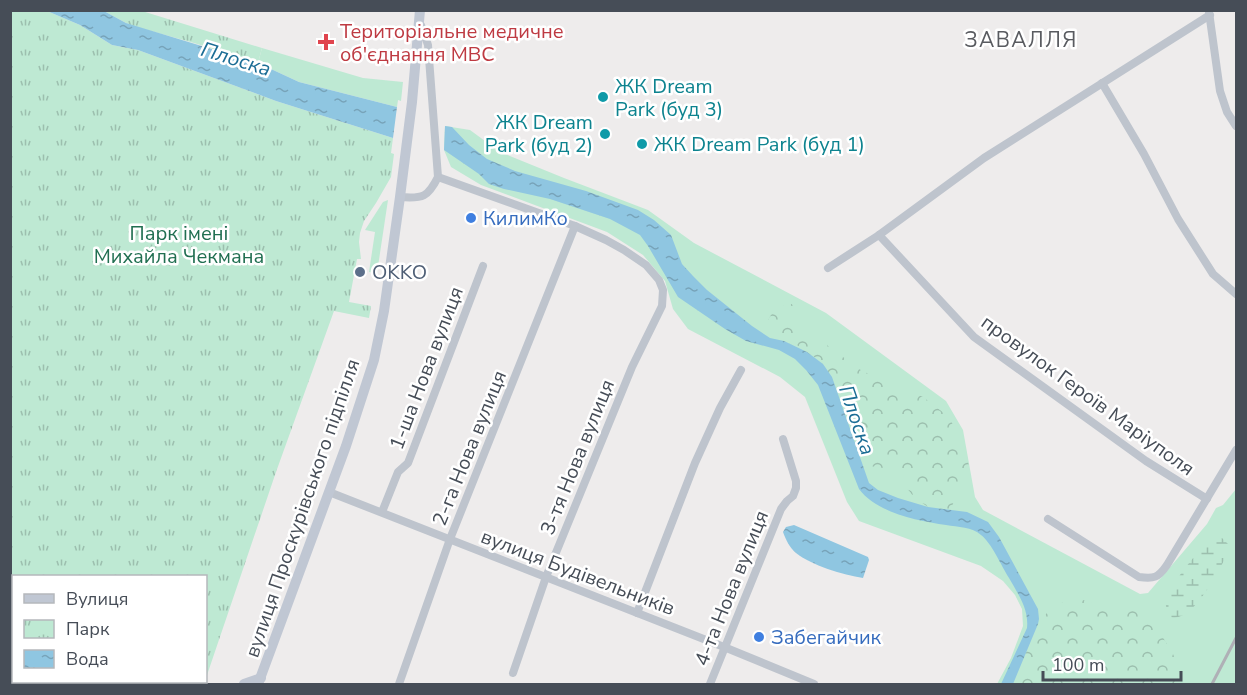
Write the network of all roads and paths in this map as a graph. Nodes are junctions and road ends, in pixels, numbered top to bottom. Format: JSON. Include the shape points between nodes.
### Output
{"nodes":[{"id":1,"x":1209,"y":13,"type":"edge"},
{"id":2,"x":419,"y":15,"type":"edge"},
{"id":3,"x":1102,"y":83,"type":"junction"},
{"id":4,"x":1236,"y":126,"type":"edge"},
{"id":5,"x":438,"y":177,"type":"junction"},
{"id":6,"x":400,"y":197,"type":"junction"},
{"id":7,"x":576,"y":225,"type":"junction"},
{"id":8,"x":879,"y":235,"type":"junction"},
{"id":9,"x":483,"y":266,"type":"dead end"},
{"id":10,"x":828,"y":268,"type":"dead end"},
{"id":11,"x":1236,"y":294,"type":"edge"},
{"id":12,"x":741,"y":370,"type":"dead end"},
{"id":13,"x":783,"y":439,"type":"dead end"},
{"id":14,"x":1236,"y":450,"type":"edge"},
{"id":15,"x":329,"y":492,"type":"junction"},
{"id":16,"x":1207,"y":499,"type":"junction"},
{"id":17,"x":382,"y":512,"type":"junction"},
{"id":18,"x":1048,"y":519,"type":"dead end"},
{"id":19,"x":450,"y":539,"type":"junction"},
{"id":20,"x":546,"y":577,"type":"junction"},
{"id":21,"x":637,"y":613,"type":"junction"},
{"id":22,"x":724,"y":647,"type":"junction"},
{"id":23,"x":513,"y":673,"type":"dead end"},
{"id":24,"x":259,"y":681,"type":"edge"},
{"id":25,"x":244,"y":684,"type":"edge"},
{"id":26,"x":399,"y":684,"type":"edge"},
{"id":27,"x":710,"y":684,"type":"edge"},
{"id":28,"x":814,"y":684,"type":"edge"}],
"edges":[{"from":1,"to":3,"type":"street"},
{"from":1,"to":4,"type":"street","via":[[1220,91]]},
{"from":2,"to":5,"type":"street","via":[[428,45]]},
{"from":2,"to":6,"type":"main road","name":"вулиця Проскурівського підпілля"},
{"from":3,"to":8,"type":"street","via":[[984,158]]},
{"from":3,"to":11,"type":"street","via":[[1178,219],[1213,274]]},
{"from":5,"to":6,"type":"street","via":[[425,196]]},
{"from":5,"to":7,"type":"street"},
{"from":6,"to":15,"type":"main road","name":"вулиця Проскурівського підпілля","via":[[374,360]]},
{"from":7,"to":19,"type":"street","name":"2-га Нова вулиця"},
{"from":7,"to":20,"type":"street","name":"3-тя Нова вулиця","via":[[646,265],[663,290],[662,306],[632,367]]},
{"from":8,"to":10,"type":"street"},
{"from":8,"to":16,"type":"street","name":"провулок Героїв Маріуполя","via":[[974,337],[1146,461]]},
{"from":9,"to":17,"type":"street","name":"1-ша Нова вулиця","via":[[408,463],[398,472]]},
{"from":12,"to":21,"type":"street","via":[[695,464]]},
{"from":13,"to":22,"type":"street","name":"4-та Нова вулиця","via":[[796,488],[782,509]]},
{"from":14,"to":16,"type":"street"},
{"from":15,"to":17,"type":"street","name":"вулиця Будівельників"},
{"from":15,"to":24,"type":"main road","name":"вулиця Проскурівського підпілля"},
{"from":16,"to":18,"type":"street","via":[[1161,575],[1154,578],[1139,577]]},
{"from":17,"to":19,"type":"street","name":"вулиця Будівельників"},
{"from":19,"to":20,"type":"street","name":"вулиця Будівельників"},
{"from":19,"to":26,"type":"street","name":"2-га Нова вулиця"},
{"from":20,"to":21,"type":"street","name":"вулиця Будівельників"},
{"from":20,"to":23,"type":"street","name":"3-тя Нова вулиця"},
{"from":21,"to":22,"type":"street","name":"вулиця Будівельників"},
{"from":22,"to":27,"type":"street","name":"4-та Нова вулиця"},
{"from":22,"to":28,"type":"street","name":"вулиця Будівельників"},
{"from":24,"to":25,"type":"main road","name":"вулиця Проскурівського підпілля"}]}
